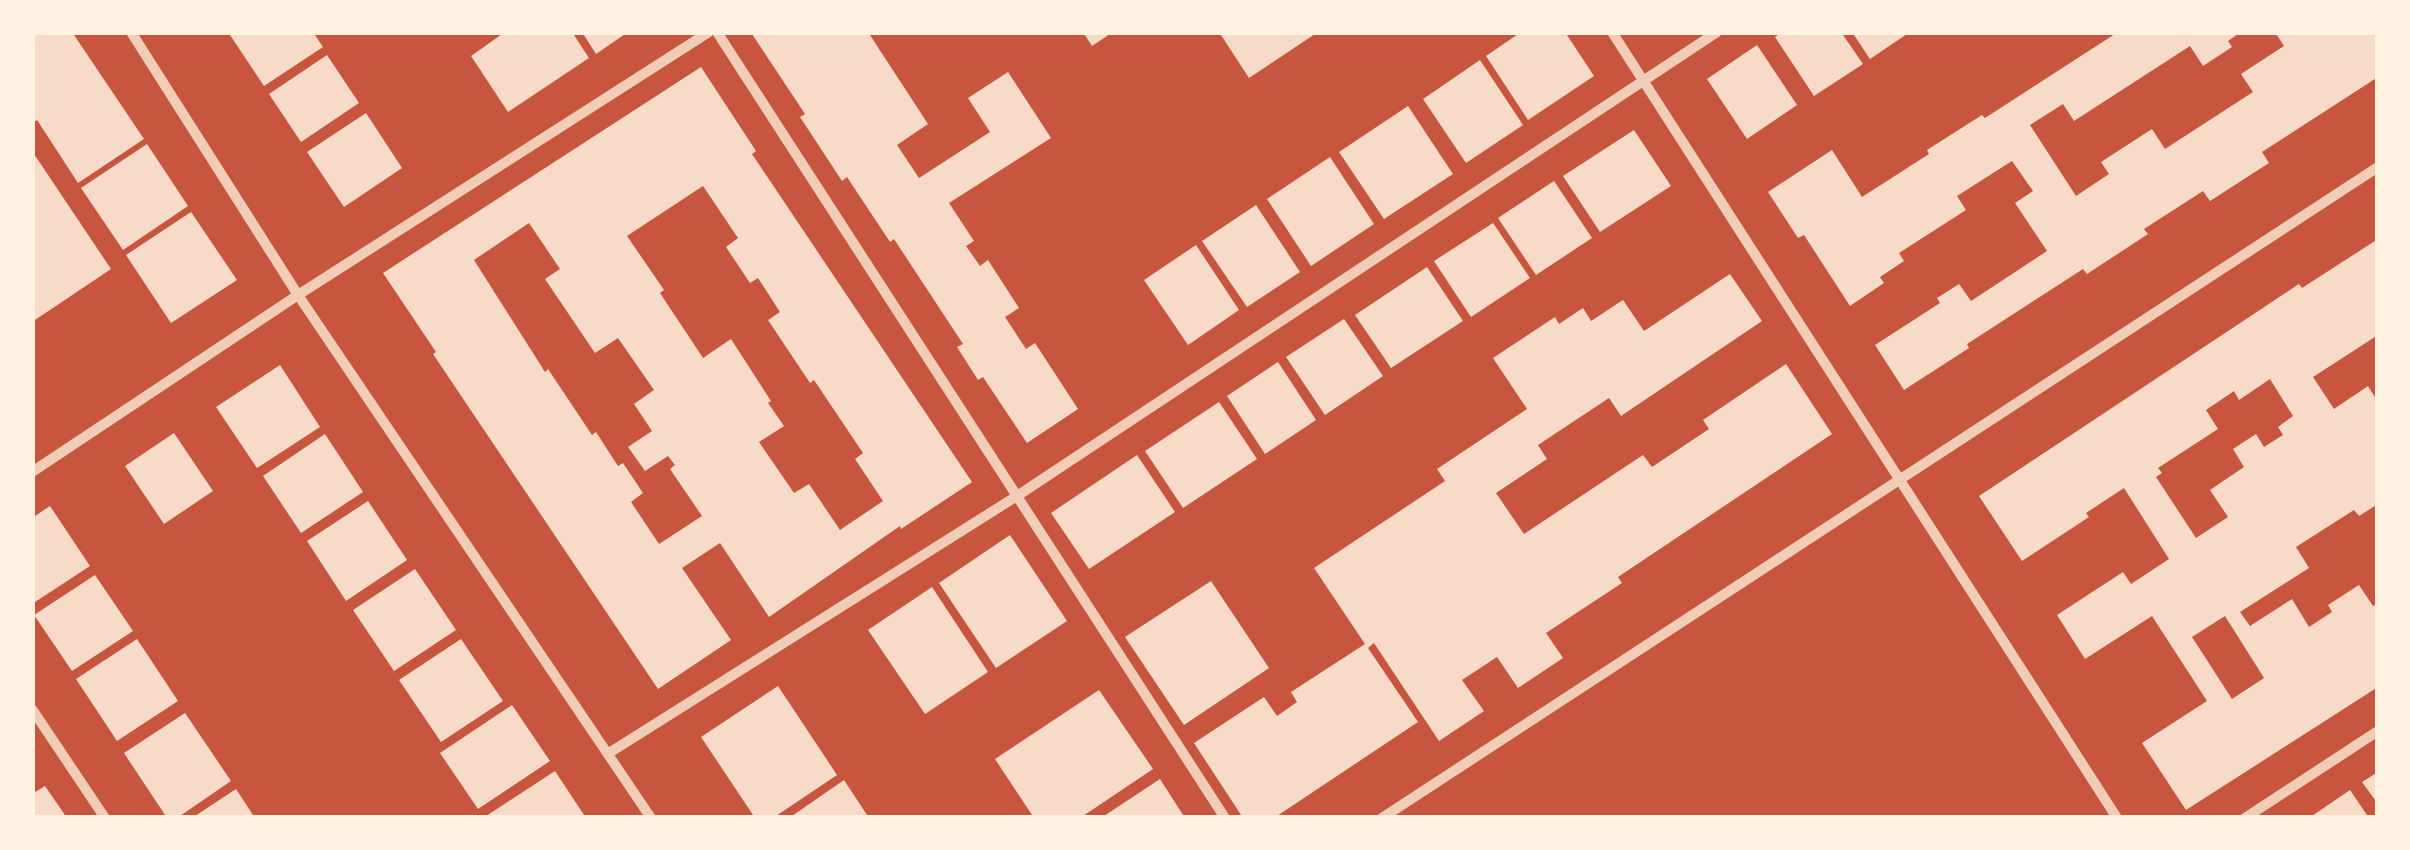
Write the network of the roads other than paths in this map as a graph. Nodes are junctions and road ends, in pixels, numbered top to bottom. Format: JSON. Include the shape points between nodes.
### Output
{"nodes":[{"id":1,"x":131,"y":32,"type":"edge"},
{"id":2,"x":708,"y":32,"type":"edge"},
{"id":3,"x":717,"y":32,"type":"edge"},
{"id":4,"x":1612,"y":32,"type":"edge"},
{"id":5,"x":1717,"y":32,"type":"edge"},
{"id":6,"x":1644,"y":80,"type":"junction"},
{"id":7,"x":2378,"y":167,"type":"edge"},
{"id":8,"x":298,"y":295,"type":"junction"},
{"id":9,"x":32,"y":472,"type":"edge"},
{"id":10,"x":1902,"y":479,"type":"junction"},
{"id":11,"x":1017,"y":496,"type":"junction"},
{"id":12,"x":32,"y":708,"type":"edge"},
{"id":13,"x":2378,"y":731,"type":"edge"},
{"id":14,"x":609,"y":753,"type":"junction"},
{"id":15,"x":104,"y":818,"type":"edge"},
{"id":16,"x":650,"y":818,"type":"edge"},
{"id":17,"x":1225,"y":818,"type":"edge"},
{"id":18,"x":1382,"y":818,"type":"edge"},
{"id":19,"x":2117,"y":818,"type":"edge"},
{"id":20,"x":2245,"y":818,"type":"edge"}],
"edges":[{"from":1,"to":8,"type":"street"},
{"from":2,"to":8,"type":"street"},
{"from":3,"to":11,"type":"street"},
{"from":4,"to":6,"type":"street"},
{"from":5,"to":6,"type":"street"},
{"from":6,"to":10,"type":"street"},
{"from":6,"to":11,"type":"street"},
{"from":7,"to":10,"type":"street"},
{"from":8,"to":9,"type":"street"},
{"from":8,"to":14,"type":"street"},
{"from":10,"to":18,"type":"street"},
{"from":10,"to":19,"type":"street"},
{"from":11,"to":14,"type":"street"},
{"from":11,"to":17,"type":"street"},
{"from":12,"to":15,"type":"street"},
{"from":13,"to":20,"type":"street"},
{"from":14,"to":16,"type":"street"}]}
